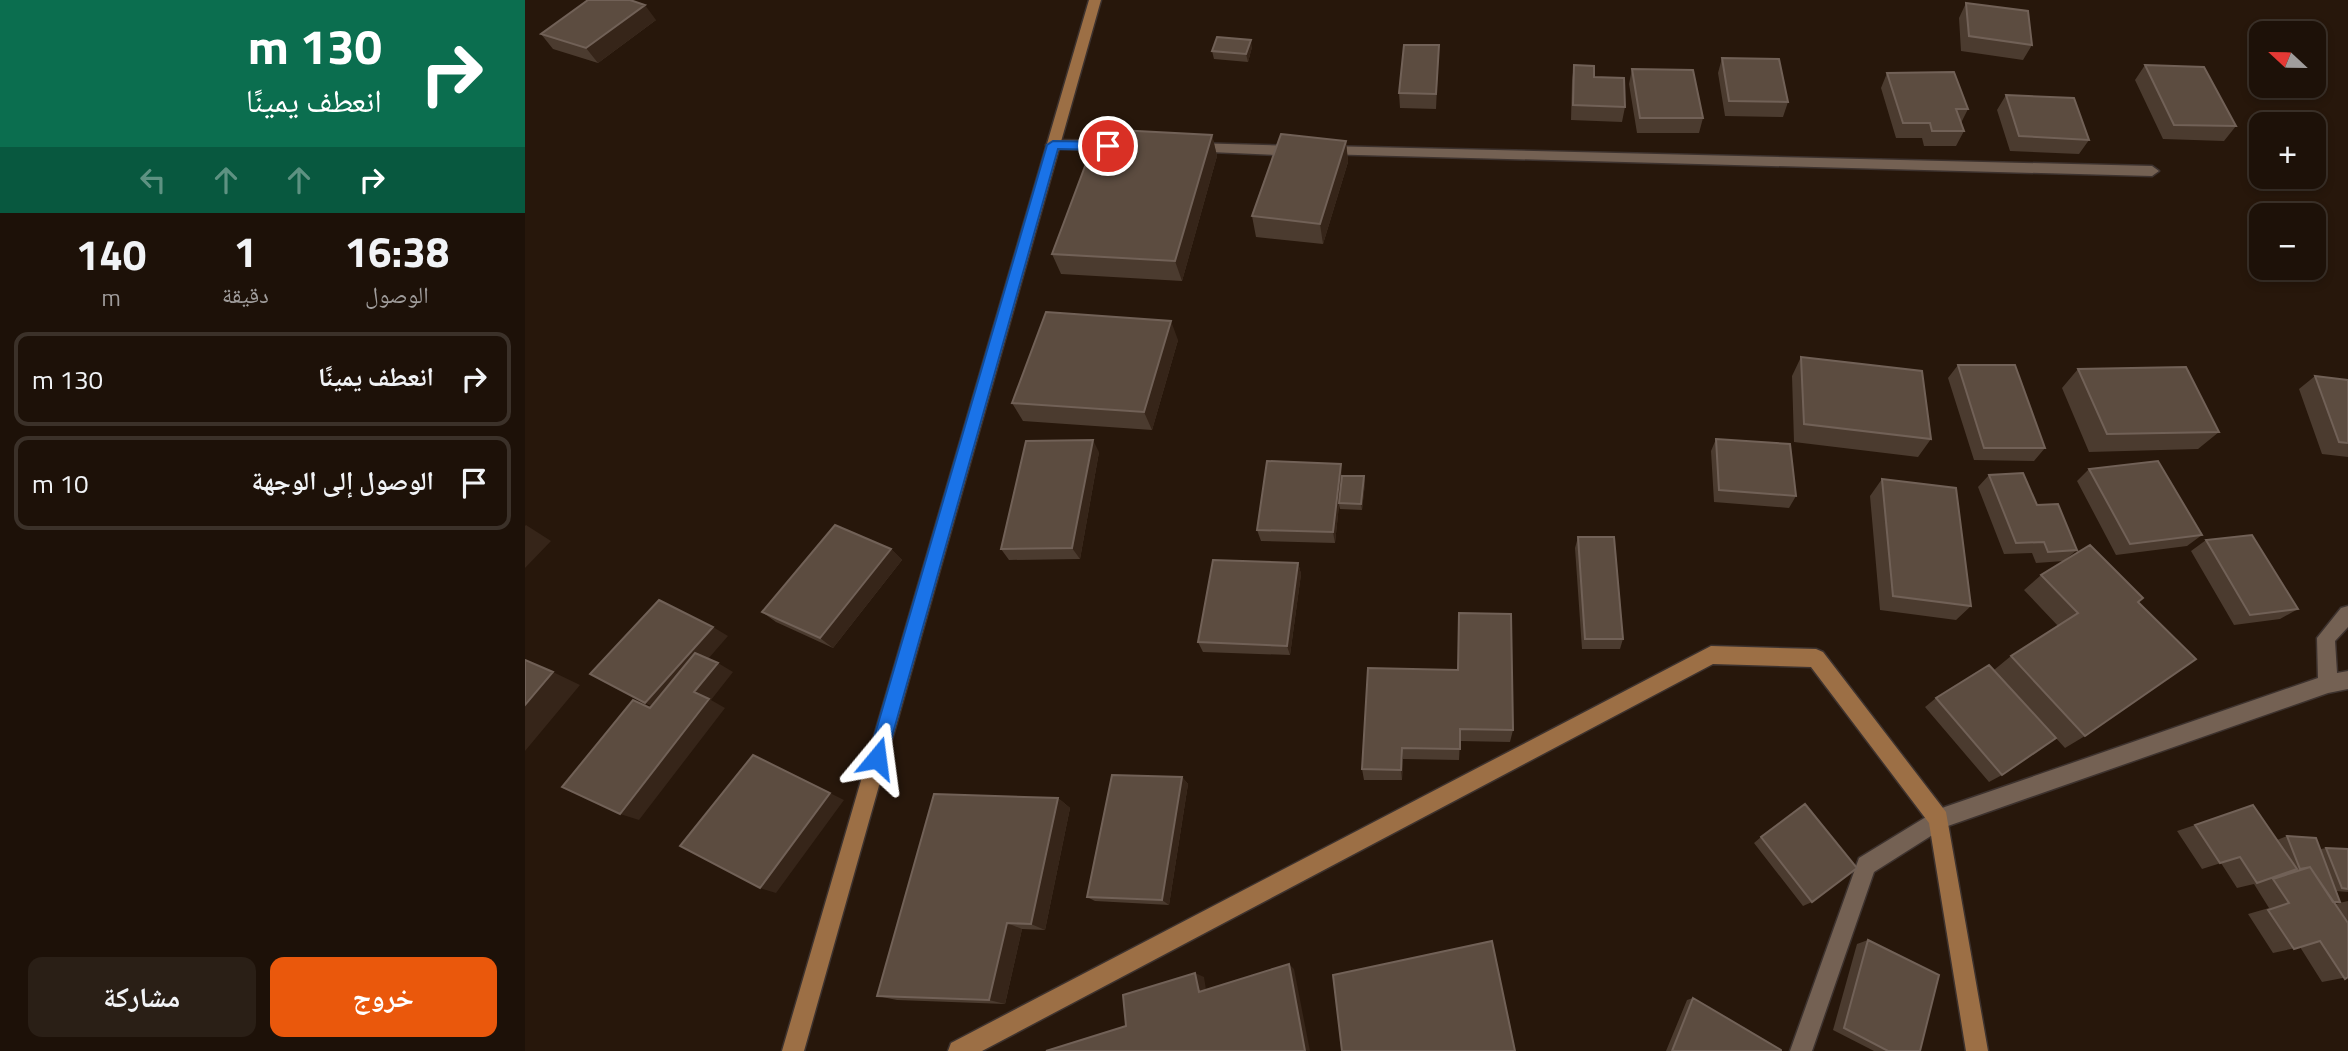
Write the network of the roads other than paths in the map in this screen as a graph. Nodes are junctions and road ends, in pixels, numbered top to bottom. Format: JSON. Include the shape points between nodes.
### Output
{"nodes":[{"id":1,"x":1095,"y":0,"type":"edge"},
{"id":2,"x":1053,"y":145,"type":"junction"},
{"id":3,"x":1137,"y":147,"type":"edge"},
{"id":4,"x":1178,"y":148,"type":"edge"},
{"id":5,"x":2152,"y":171,"type":"dead end"},
{"id":6,"x":2348,"y":614,"type":"edge"},
{"id":7,"x":2338,"y":682,"type":"edge"},
{"id":8,"x":1939,"y":819,"type":"junction"},
{"id":9,"x":793,"y":1051,"type":"edge"},
{"id":10,"x":959,"y":1051,"type":"edge"},
{"id":11,"x":1801,"y":1051,"type":"edge"},
{"id":12,"x":1976,"y":1051,"type":"edge"}],
"edges":[{"from":1,"to":2,"type":"main road"},
{"from":2,"to":3,"type":"street"},
{"from":2,"to":9,"type":"main road"},
{"from":4,"to":5,"type":"street"},
{"from":6,"to":7,"type":"street","via":[[2326,638]]},
{"from":7,"to":8,"type":"street"},
{"from":8,"to":10,"type":"main road","via":[[1816,658],[1711,655]]},
{"from":8,"to":11,"type":"street","via":[[1866,865]]},
{"from":8,"to":12,"type":"main road"}]}
